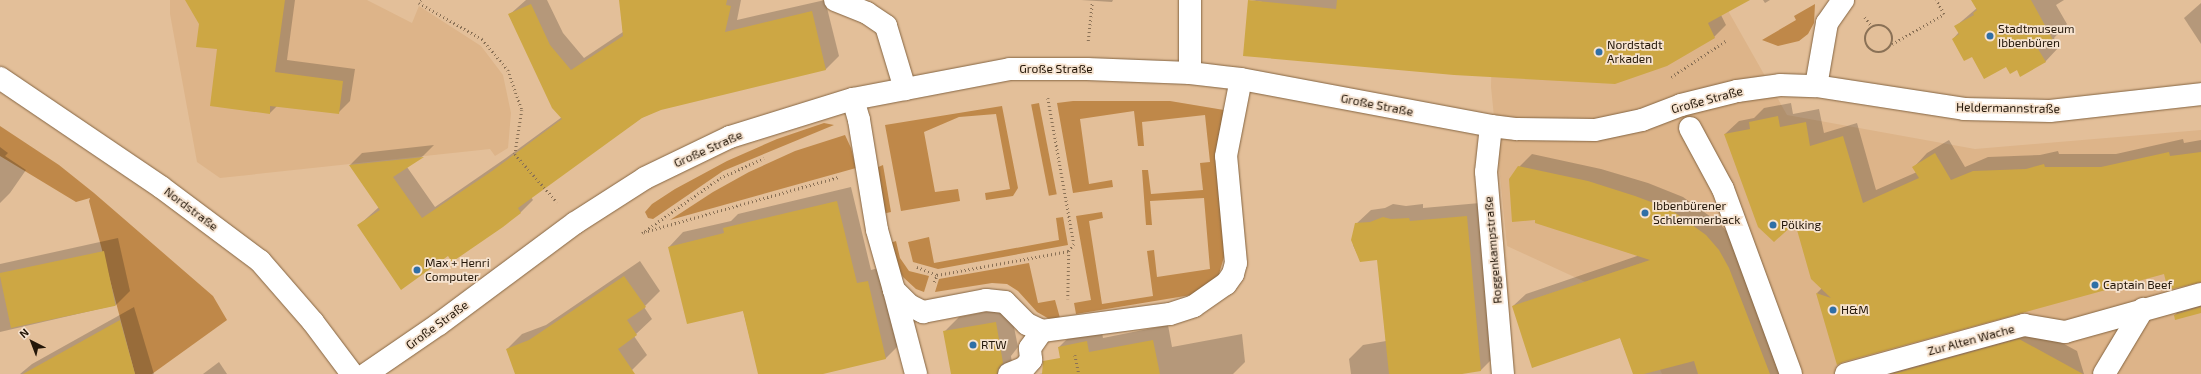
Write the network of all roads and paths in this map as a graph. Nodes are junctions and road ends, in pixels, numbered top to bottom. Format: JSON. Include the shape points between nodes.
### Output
{"nodes":[{"id":1,"x":421,"y":0,"type":"edge"},
{"id":2,"x":835,"y":0,"type":"edge"},
{"id":3,"x":1190,"y":0,"type":"edge"},
{"id":4,"x":1843,"y":0,"type":"edge"},
{"id":5,"x":1936,"y":0,"type":"edge"},
{"id":6,"x":1092,"y":2,"type":"dead end"},
{"id":7,"x":1727,"y":40,"type":"dead end"},
{"id":8,"x":1892,"y":44,"type":"junction"},
{"id":9,"x":1087,"y":49,"type":"dead end"},
{"id":10,"x":1190,"y":73,"type":"junction"},
{"id":11,"x":1670,"y":76,"type":"dead end"},
{"id":12,"x":0,"y":78,"type":"edge"},
{"id":13,"x":1241,"y":79,"type":"junction"},
{"id":14,"x":1816,"y":86,"type":"junction"},
{"id":15,"x":905,"y":89,"type":"junction"},
{"id":16,"x":1047,"y":93,"type":"dead end"},
{"id":17,"x":2201,"y":94,"type":"edge"},
{"id":18,"x":853,"y":99,"type":"junction"},
{"id":19,"x":1490,"y":126,"type":"junction"},
{"id":20,"x":1690,"y":128,"type":"dead end"},
{"id":21,"x":867,"y":169,"type":"junction"},
{"id":22,"x":575,"y":223,"type":"junction"},
{"id":23,"x":642,"y":233,"type":"dead end"},
{"id":24,"x":894,"y":290,"type":"junction"},
{"id":25,"x":2201,"y":294,"type":"edge"},
{"id":26,"x":2143,"y":309,"type":"junction"},
{"id":27,"x":1070,"y":328,"type":"junction"},
{"id":28,"x":1042,"y":331,"type":"junction"},
{"id":29,"x":352,"y":374,"type":"edge"},
{"id":30,"x":366,"y":374,"type":"edge"},
{"id":31,"x":916,"y":374,"type":"edge"},
{"id":32,"x":1010,"y":374,"type":"edge"},
{"id":33,"x":1079,"y":374,"type":"edge"},
{"id":34,"x":1503,"y":374,"type":"edge"},
{"id":35,"x":1791,"y":374,"type":"edge"},
{"id":36,"x":1846,"y":374,"type":"edge"},
{"id":37,"x":2104,"y":374,"type":"edge"}],
"edges":[{"from":1,"to":22,"type":"path","via":[[419,3],[482,39],[508,70],[522,110],[515,154]]},
{"from":2,"to":15,"type":"street","via":[[867,13],[886,26]]},
{"from":3,"to":10,"type":"street"},
{"from":4,"to":14,"type":"street","via":[[1827,23]]},
{"from":5,"to":8,"type":"path","via":[[1944,14]]},
{"from":6,"to":9,"type":"path"},
{"from":7,"to":11,"type":"path"},
{"from":8,"to":8,"type":"path","via":[[1883,52],[1874,52],[1868,46],[1867,34],[1872,27],[1885,27],[1893,36]]},
{"from":10,"to":13,"type":"street","name":"Große Straße"},
{"from":10,"to":15,"type":"street","name":"Große Straße","via":[[1010,69]]},
{"from":12,"to":29,"type":"street","name":"Nordstraße","via":[[161,187],[260,261],[313,322]]},
{"from":13,"to":19,"type":"street","name":"Große Straße"},
{"from":13,"to":27,"type":"street","via":[[1226,156],[1236,263],[1230,279],[1211,296],[1194,306],[1170,314]]},
{"from":14,"to":17,"type":"street","name":"Heldermannstraße","via":[[1964,109],[2050,111]]},
{"from":14,"to":19,"type":"street","name":"Große Straße","via":[[1780,86],[1738,91],[1681,105],[1642,120],[1595,130]]},
{"from":15,"to":18,"type":"street","name":"Große Straße"},
{"from":16,"to":27,"type":"path","via":[[1074,244],[1069,251]]},
{"from":18,"to":21,"type":"street"},
{"from":18,"to":22,"type":"street","name":"Große Straße","via":[[730,137],[646,178]]},
{"from":19,"to":34,"type":"street","name":"Roggenkampstraße","via":[[1486,172]]},
{"from":20,"to":35,"type":"street","name":"Große Straße","via":[[1723,189]]},
{"from":21,"to":23,"type":"path"},
{"from":21,"to":24,"type":"street","via":[[877,230]]},
{"from":22,"to":30,"type":"street","name":"Große Straße","via":[[439,324]]},
{"from":24,"to":28,"type":"street","via":[[910,305],[923,312],[986,300],[1005,302],[1027,324]]},
{"from":24,"to":31,"type":"street"},
{"from":25,"to":26,"type":"street","name":"Zur Alten Wache"},
{"from":26,"to":36,"type":"street","name":"Zur Alten Wache","via":[[2065,332],[2024,325]]},
{"from":26,"to":37,"type":"street"},
{"from":27,"to":28,"type":"street"},
{"from":27,"to":33,"type":"path"},
{"from":28,"to":32,"type":"street","via":[[1030,348],[1031,360],[1024,368]]}]}
